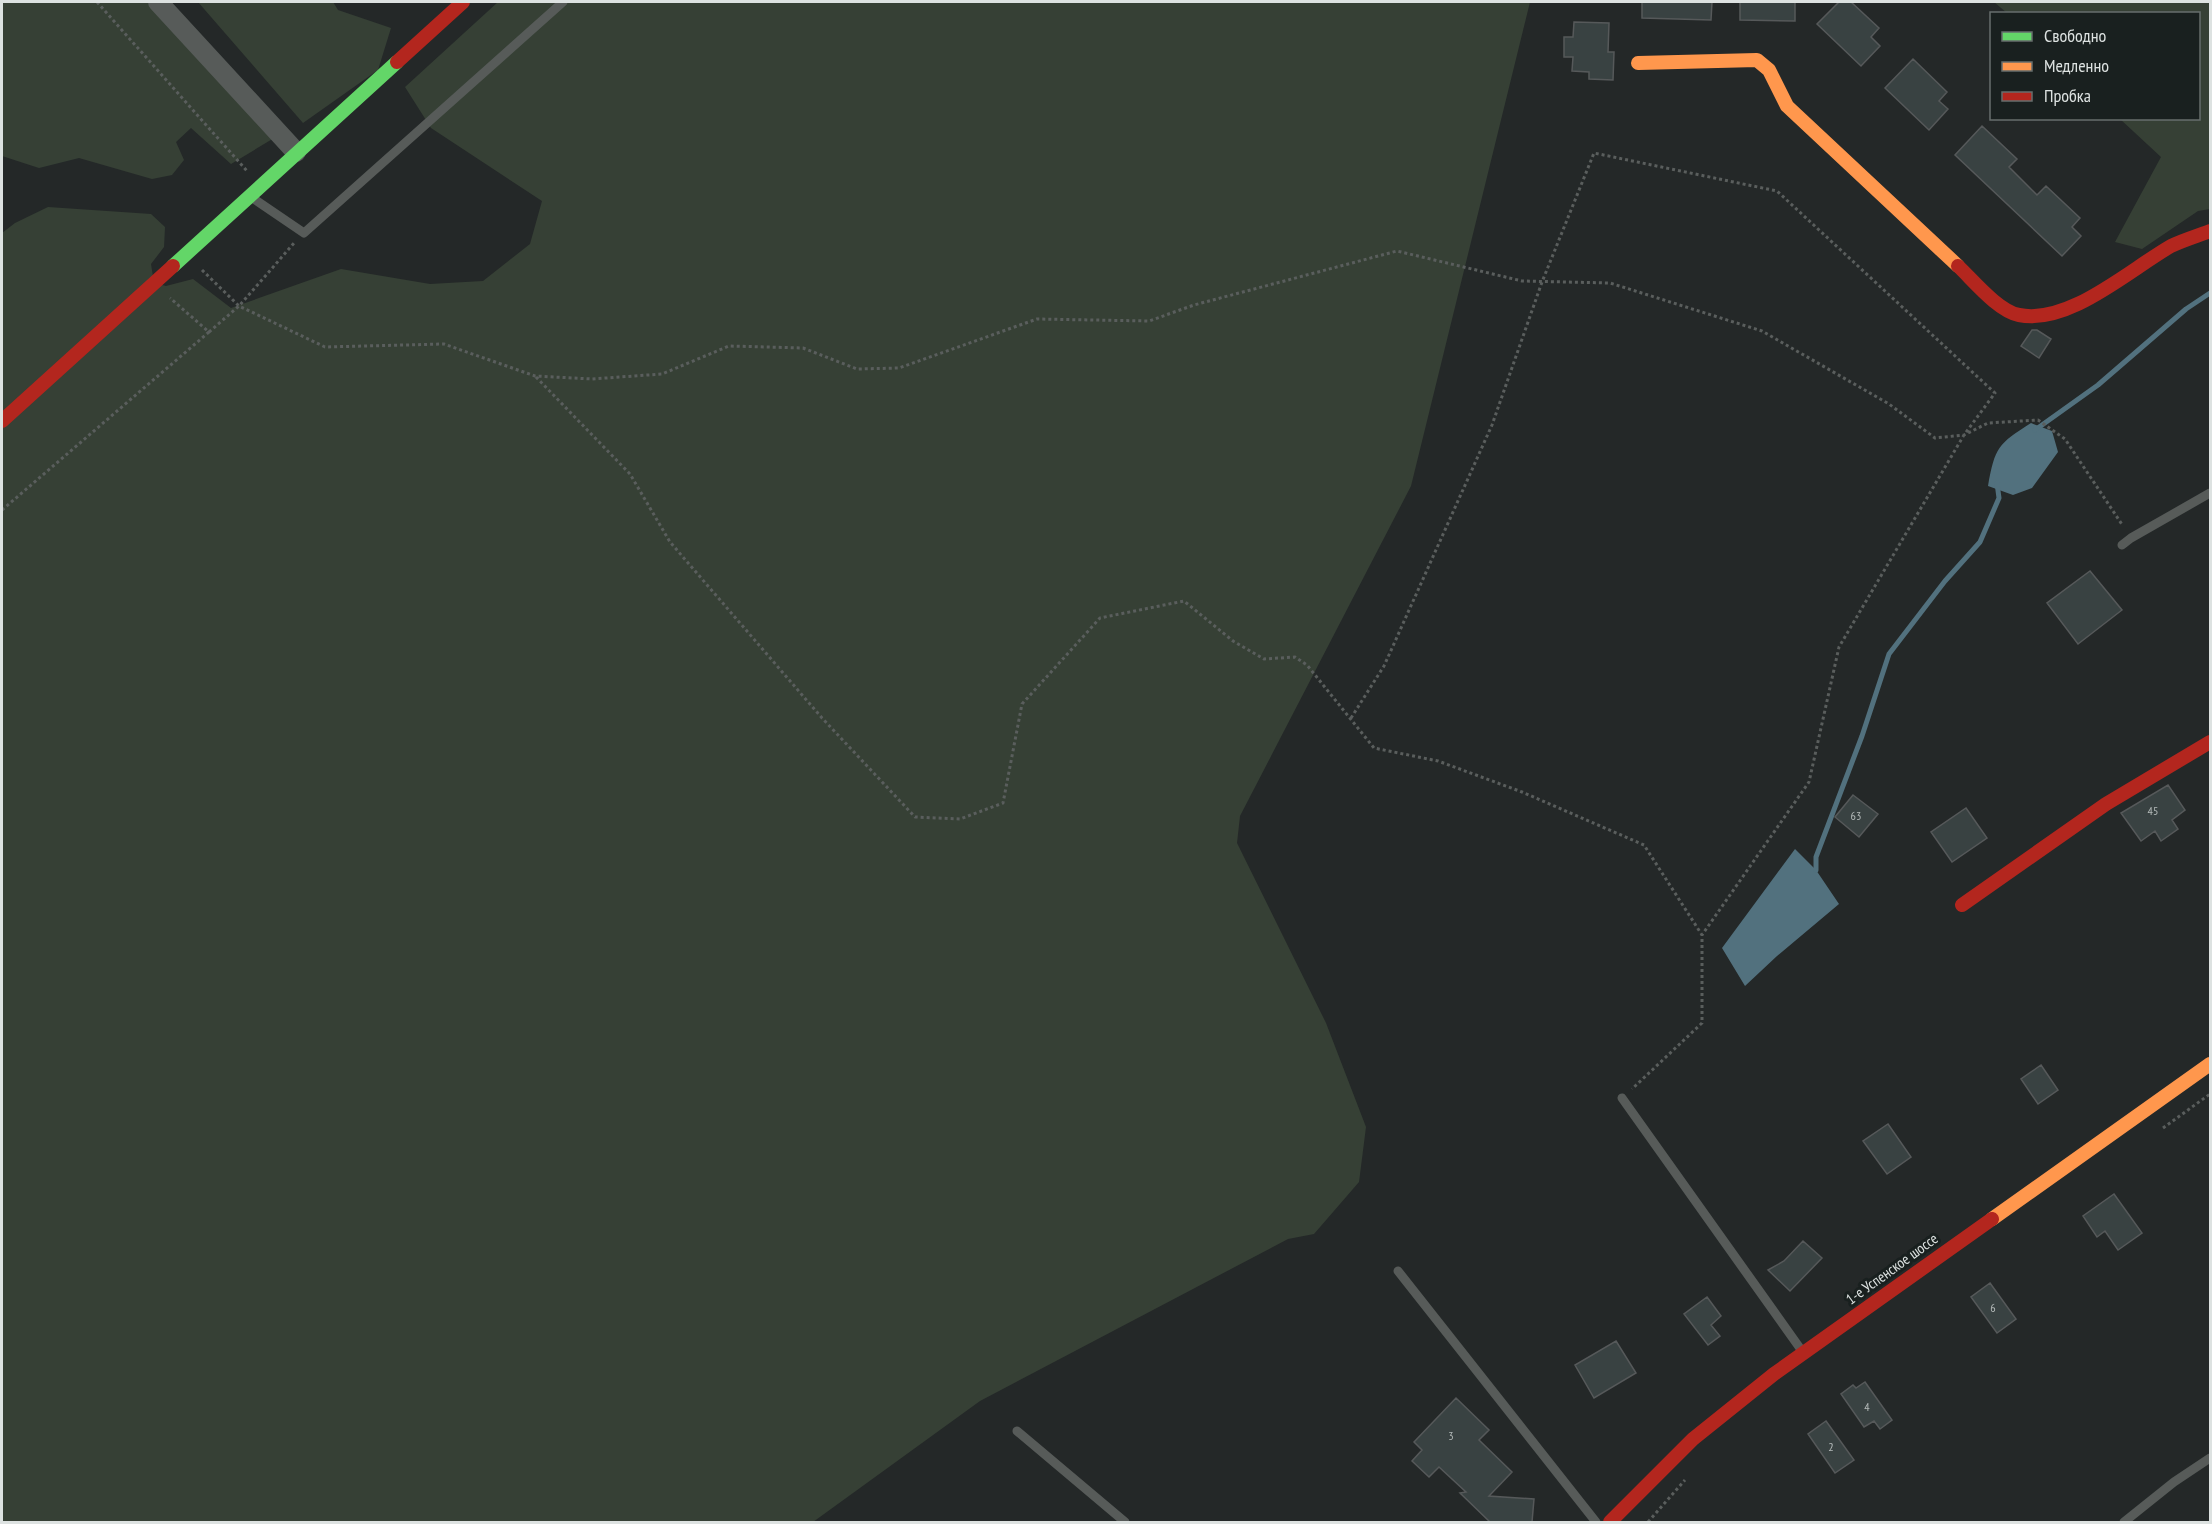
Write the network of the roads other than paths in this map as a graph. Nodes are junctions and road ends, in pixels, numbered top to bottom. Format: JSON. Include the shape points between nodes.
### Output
{"nodes":[{"id":1,"x":158,"y":2,"type":"edge"},
{"id":2,"x":463,"y":2,"type":"edge"},
{"id":3,"x":563,"y":2,"type":"edge"},
{"id":4,"x":1638,"y":63,"type":"dead end"},
{"id":5,"x":296,"y":152,"type":"junction"},
{"id":6,"x":249,"y":195,"type":"junction"},
{"id":7,"x":2211,"y":231,"type":"edge"},
{"id":8,"x":2,"y":421,"type":"edge"},
{"id":9,"x":2211,"y":492,"type":"edge"},
{"id":10,"x":2122,"y":545,"type":"dead end"},
{"id":11,"x":2211,"y":742,"type":"edge"},
{"id":12,"x":1962,"y":905,"type":"dead end"},
{"id":13,"x":2211,"y":1064,"type":"edge"},
{"id":14,"x":1622,"y":1098,"type":"road end"},
{"id":15,"x":1398,"y":1271,"type":"dead end"},
{"id":16,"x":1803,"y":1353,"type":"junction"},
{"id":17,"x":1017,"y":1431,"type":"dead end"},
{"id":18,"x":2211,"y":1458,"type":"edge"},
{"id":19,"x":1125,"y":1522,"type":"edge"},
{"id":20,"x":1596,"y":1522,"type":"edge"},
{"id":21,"x":1610,"y":1522,"type":"edge"},
{"id":22,"x":2124,"y":1522,"type":"edge"}],
"edges":[{"from":1,"to":5,"type":"street"},
{"from":2,"to":5,"type":"street"},
{"from":3,"to":6,"type":"lane","via":[[303,232]]},
{"from":4,"to":7,"type":"street","via":[[1757,60],[1766,65],[1774,76],[1779,97],[1787,106],[1999,305],[2018,315],[2055,314],[2080,303],[2173,245]]},
{"from":5,"to":6,"type":"street"},
{"from":6,"to":8,"type":"street"},
{"from":9,"to":10,"type":"lane"},
{"from":11,"to":12,"type":"street","via":[[2106,804]]},
{"from":13,"to":16,"type":"street","name":"1-е Успенское шоссе"},
{"from":14,"to":16,"type":"lane"},
{"from":15,"to":20,"type":"lane"},
{"from":16,"to":21,"type":"street","name":"1-е Успенское шоссе","via":[[1693,1438]]},
{"from":17,"to":19,"type":"lane"},
{"from":18,"to":22,"type":"lane"}]}
